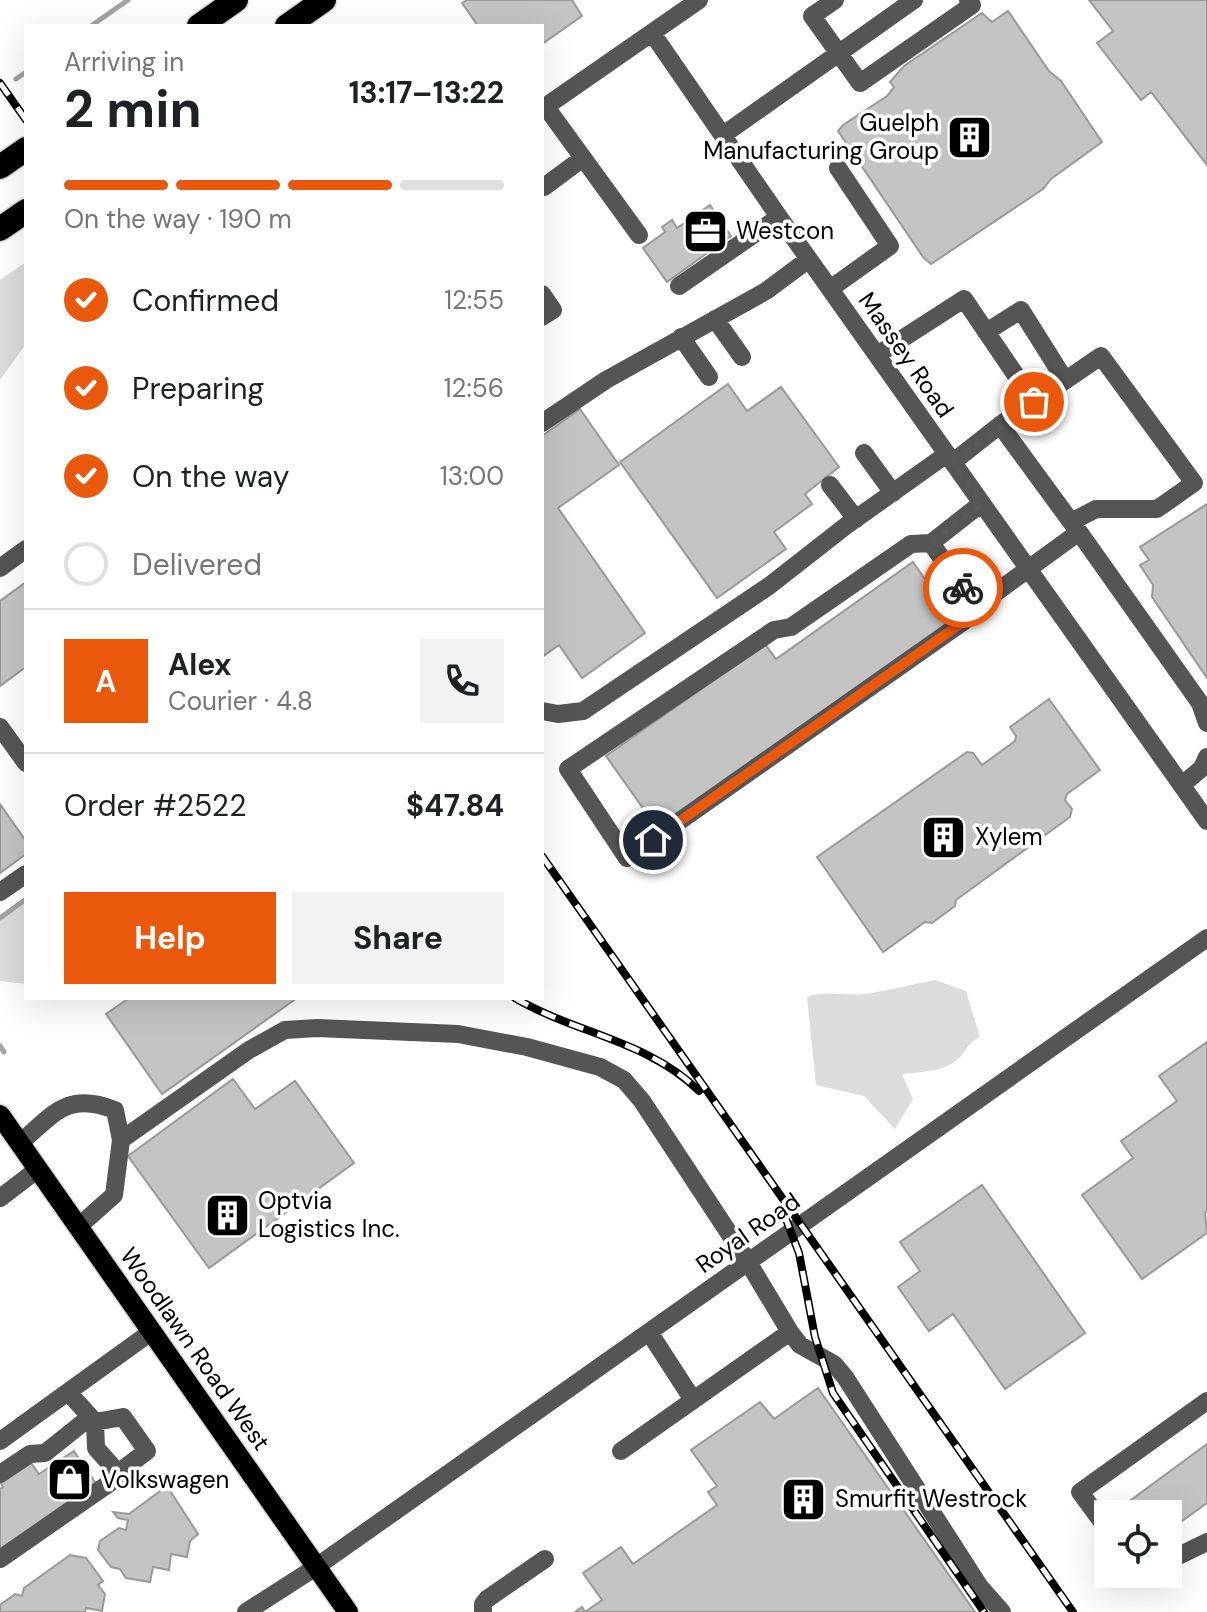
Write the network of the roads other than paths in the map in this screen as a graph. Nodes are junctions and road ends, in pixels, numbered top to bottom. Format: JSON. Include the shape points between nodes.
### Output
{"nodes":[{"id":1,"x":236,"y":0,"type":"edge"},
{"id":2,"x":324,"y":0,"type":"edge"},
{"id":3,"x":699,"y":0,"type":"edge"},
{"id":4,"x":835,"y":0,"type":"edge"},
{"id":5,"x":914,"y":0,"type":"edge"},
{"id":6,"x":968,"y":0,"type":"edge"},
{"id":7,"x":202,"y":24,"type":"edge"},
{"id":8,"x":290,"y":24,"type":"edge"},
{"id":9,"x":652,"y":33,"type":"junction"},
{"id":10,"x":839,"y":53,"type":"junction"},
{"id":11,"x":544,"y":108,"type":"edge"},
{"id":12,"x":723,"y":135,"type":"junction"},
{"id":13,"x":24,"y":150,"type":"edge"},
{"id":14,"x":583,"y":158,"type":"junction"},
{"id":15,"x":0,"y":167,"type":"edge"},
{"id":16,"x":838,"y":168,"type":"dead end"},
{"id":17,"x":544,"y":187,"type":"edge"},
{"id":18,"x":24,"y":212,"type":"edge"},
{"id":19,"x":779,"y":217,"type":"junction"},
{"id":20,"x":0,"y":229,"type":"edge"},
{"id":21,"x":639,"y":235,"type":"dead end"},
{"id":22,"x":809,"y":259,"type":"junction"},
{"id":23,"x":679,"y":286,"type":"dead end"},
{"id":24,"x":830,"y":289,"type":"junction"},
{"id":25,"x":544,"y":297,"type":"edge"},
{"id":26,"x":544,"y":316,"type":"edge"},
{"id":27,"x":715,"y":319,"type":"junction"},
{"id":28,"x":986,"y":332,"type":"junction"},
{"id":29,"x":681,"y":337,"type":"junction"},
{"id":30,"x":877,"y":355,"type":"junction"},
{"id":31,"x":742,"y":357,"type":"dead end"},
{"id":32,"x":709,"y":377,"type":"dead end"},
{"id":33,"x":1065,"y":380,"type":"junction"},
{"id":34,"x":1034,"y":402,"type":"junction"},
{"id":35,"x":544,"y":422,"type":"edge"},
{"id":36,"x":1000,"y":425,"type":"junction"},
{"id":37,"x":864,"y":453,"type":"dead end"},
{"id":38,"x":950,"y":458,"type":"junction"},
{"id":39,"x":830,"y":485,"type":"dead end"},
{"id":40,"x":893,"y":493,"type":"junction"},
{"id":41,"x":982,"y":503,"type":"junction"},
{"id":42,"x":856,"y":519,"type":"junction"},
{"id":43,"x":1075,"y":527,"type":"junction"},
{"id":44,"x":931,"y":543,"type":"junction"},
{"id":45,"x":24,"y":550,"type":"edge"},
{"id":46,"x":0,"y":568,"type":"edge"},
{"id":47,"x":1029,"y":570,"type":"junction"},
{"id":48,"x":976,"y":607,"type":"junction"},
{"id":49,"x":544,"y":711,"type":"edge"},
{"id":50,"x":1207,"y":723,"type":"edge"},
{"id":51,"x":0,"y":727,"type":"edge"},
{"id":52,"x":1207,"y":757,"type":"edge"},
{"id":53,"x":24,"y":760,"type":"edge"},
{"id":54,"x":1182,"y":785,"type":"junction"},
{"id":55,"x":1207,"y":821,"type":"edge"},
{"id":56,"x":24,"y":875,"type":"edge"},
{"id":57,"x":0,"y":892,"type":"edge"},
{"id":58,"x":1207,"y":938,"type":"edge"},
{"id":59,"x":0,"y":1115,"type":"edge"},
{"id":60,"x":121,"y":1140,"type":"junction"},
{"id":61,"x":20,"y":1143,"type":"junction"},
{"id":62,"x":38,"y":1169,"type":"junction"},
{"id":63,"x":0,"y":1198,"type":"edge"},
{"id":64,"x":78,"y":1227,"type":"junction"},
{"id":65,"x":748,"y":1262,"type":"junction"},
{"id":66,"x":151,"y":1332,"type":"junction"},
{"id":67,"x":649,"y":1332,"type":"junction"},
{"id":68,"x":790,"y":1332,"type":"junction"},
{"id":69,"x":68,"y":1392,"type":"junction"},
{"id":70,"x":693,"y":1400,"type":"junction"},
{"id":71,"x":1207,"y":1401,"type":"edge"},
{"id":72,"x":92,"y":1420,"type":"junction"},
{"id":73,"x":0,"y":1441,"type":"edge"},
{"id":74,"x":621,"y":1451,"type":"dead end"},
{"id":75,"x":118,"y":1473,"type":"junction"},
{"id":76,"x":0,"y":1474,"type":"edge"},
{"id":77,"x":1094,"y":1511,"type":"edge"},
{"id":78,"x":1207,"y":1542,"type":"edge"},
{"id":79,"x":1182,"y":1554,"type":"edge"},
{"id":80,"x":0,"y":1559,"type":"edge"},
{"id":81,"x":545,"y":1559,"type":"dead end"},
{"id":82,"x":316,"y":1567,"type":"junction"},
{"id":83,"x":246,"y":1612,"type":"edge"},
{"id":84,"x":348,"y":1612,"type":"edge"},
{"id":85,"x":483,"y":1612,"type":"edge"},
{"id":86,"x":1002,"y":1612,"type":"edge"}],
"edges":[{"from":1,"to":7,"type":"highway"},
{"from":2,"to":8,"type":"highway"},
{"from":3,"to":9,"type":"street"},
{"from":4,"to":10,"type":"street","via":[[812,16]]},
{"from":5,"to":10,"type":"street"},
{"from":6,"to":10,"type":"street","via":[[972,5],[860,83]]},
{"from":9,"to":11,"type":"street"},
{"from":9,"to":12,"type":"street","name":"Massey Road"},
{"from":10,"to":12,"type":"street"},
{"from":11,"to":14,"type":"street"},
{"from":12,"to":19,"type":"street","name":"Massey Road"},
{"from":13,"to":15,"type":"highway"},
{"from":14,"to":17,"type":"street"},
{"from":14,"to":21,"type":"street"},
{"from":16,"to":24,"type":"street","via":[[890,246]]},
{"from":18,"to":20,"type":"highway"},
{"from":19,"to":22,"type":"street","name":"Massey Road"},
{"from":19,"to":23,"type":"street"},
{"from":22,"to":24,"type":"street","name":"Massey Road"},
{"from":22,"to":27,"type":"street"},
{"from":24,"to":30,"type":"street","name":"Massey Road"},
{"from":25,"to":26,"type":"street","via":[[553,310]]},
{"from":27,"to":29,"type":"street"},
{"from":27,"to":31,"type":"street"},
{"from":28,"to":30,"type":"street","via":[[964,299]]},
{"from":28,"to":33,"type":"street","via":[[1021,310]]},
{"from":28,"to":34,"type":"street"},
{"from":29,"to":32,"type":"street"},
{"from":29,"to":35,"type":"street"},
{"from":30,"to":38,"type":"street","name":"Massey Road"},
{"from":33,"to":34,"type":"street"},
{"from":33,"to":43,"type":"street","via":[[1101,356],[1194,483],[1157,509],[1096,509]]},
{"from":34,"to":36,"type":"street"},
{"from":36,"to":38,"type":"street"},
{"from":36,"to":43,"type":"street"},
{"from":37,"to":40,"type":"street"},
{"from":38,"to":40,"type":"street"},
{"from":38,"to":41,"type":"street","name":"Massey Road"},
{"from":39,"to":42,"type":"street"},
{"from":40,"to":42,"type":"street"},
{"from":41,"to":44,"type":"street"},
{"from":41,"to":47,"type":"street","name":"Massey Road"},
{"from":42,"to":49,"type":"street","via":[[769,586],[583,711]]},
{"from":43,"to":47,"type":"street"},
{"from":43,"to":50,"type":"street","via":[[1200,703]]},
{"from":44,"to":48,"type":"street"},
{"from":44,"to":48,"type":"street","via":[[911,544],[568,769],[627,858],[963,622]]},
{"from":45,"to":46,"type":"street"},
{"from":47,"to":48,"type":"street"},
{"from":47,"to":54,"type":"street","name":"Massey Road"},
{"from":51,"to":53,"type":"street"},
{"from":52,"to":54,"type":"street"},
{"from":54,"to":55,"type":"street","name":"Massey Road"},
{"from":56,"to":57,"type":"street"},
{"from":58,"to":65,"type":"street","name":"Royal Road"},
{"from":59,"to":61,"type":"main road","name":"Woodlawn Road West"},
{"from":60,"to":61,"type":"street","via":[[115,1110],[94,1102],[71,1103]]},
{"from":60,"to":64,"type":"street","via":[[114,1195]]},
{"from":60,"to":65,"type":"street","via":[[285,1030],[458,1034],[527,1047],[600,1067],[624,1080]]},
{"from":61,"to":62,"type":"main road","name":"Woodlawn Road West"},
{"from":62,"to":63,"type":"street"},
{"from":62,"to":64,"type":"main road","name":"Woodlawn Road West"},
{"from":64,"to":66,"type":"main road","name":"Woodlawn Road West"},
{"from":65,"to":67,"type":"street","name":"Royal Road"},
{"from":65,"to":68,"type":"street"},
{"from":66,"to":69,"type":"street"},
{"from":66,"to":82,"type":"main road","name":"Woodlawn Road West"},
{"from":67,"to":70,"type":"street"},
{"from":67,"to":82,"type":"street","name":"Royal Road"},
{"from":68,"to":70,"type":"street"},
{"from":68,"to":86,"type":"street","via":[[845,1377],[980,1587]]},
{"from":69,"to":72,"type":"street"},
{"from":69,"to":73,"type":"street"},
{"from":70,"to":74,"type":"street"},
{"from":71,"to":77,"type":"street","via":[[1080,1492]]},
{"from":72,"to":75,"type":"street","via":[[96,1448]]},
{"from":72,"to":75,"type":"street","via":[[123,1417],[147,1451]]},
{"from":72,"to":76,"type":"street","via":[[45,1453],[30,1454]]},
{"from":75,"to":80,"type":"street"},
{"from":78,"to":79,"type":"street"},
{"from":81,"to":85,"type":"street","via":[[487,1599]]},
{"from":82,"to":83,"type":"street","name":"Royal Road"},
{"from":82,"to":84,"type":"main road","name":"Woodlawn Road West"}]}
